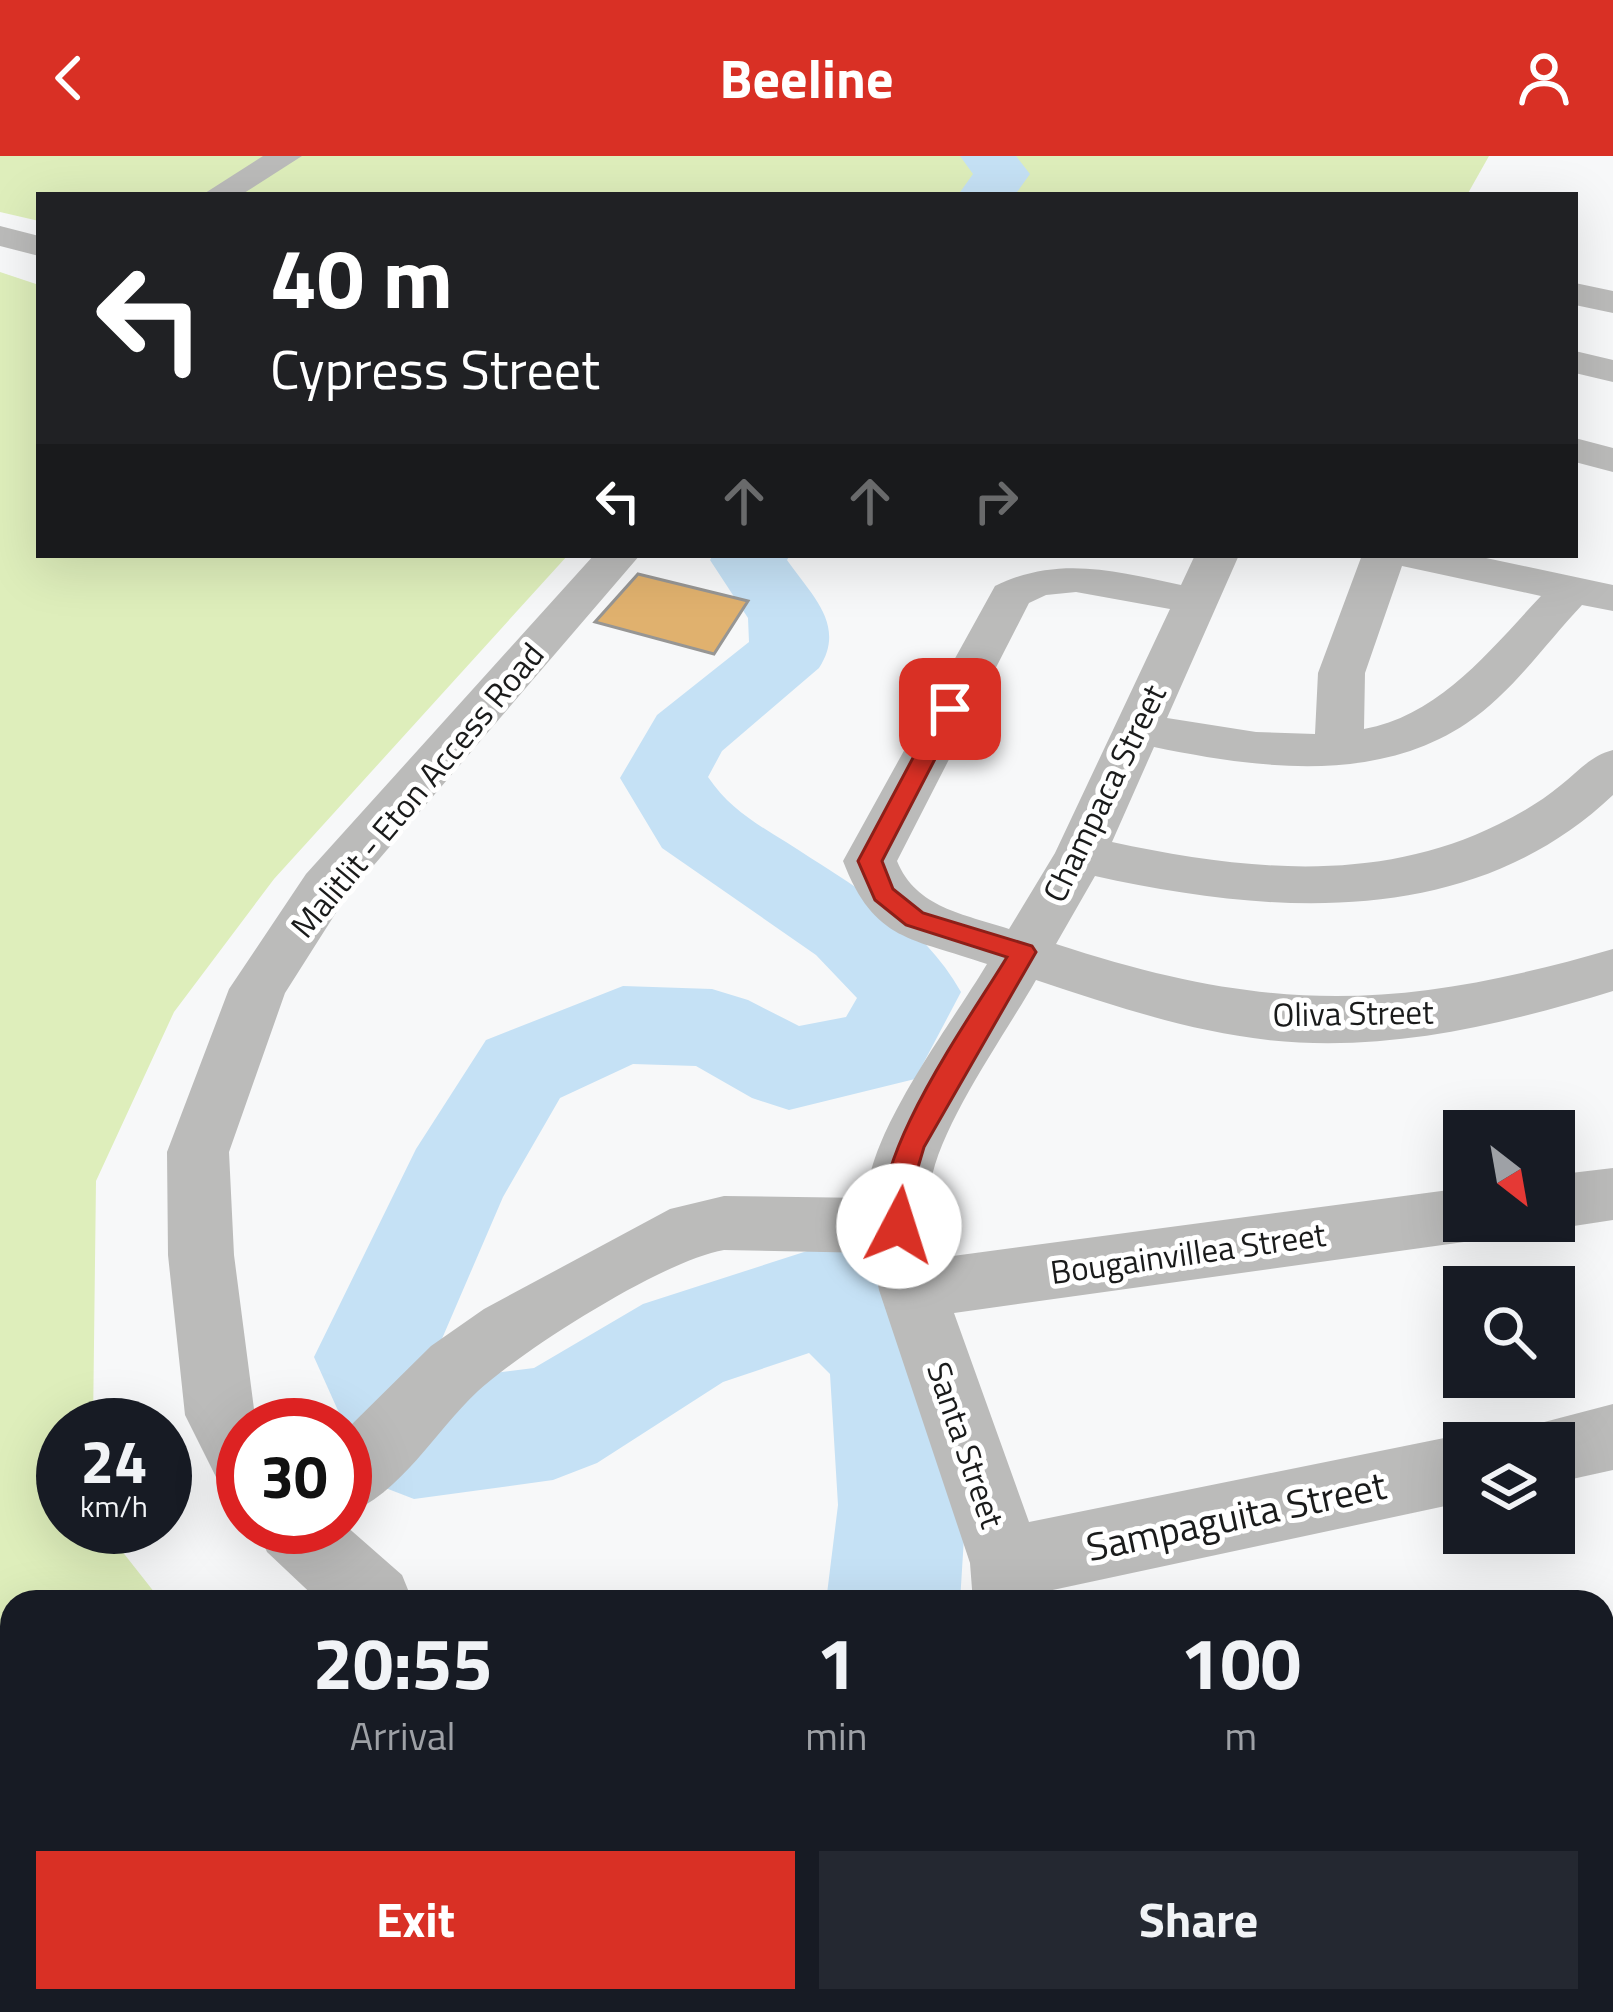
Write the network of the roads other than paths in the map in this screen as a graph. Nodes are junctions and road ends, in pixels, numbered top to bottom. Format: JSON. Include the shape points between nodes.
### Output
{"nodes":[{"id":1,"x":286,"y":156,"type":"edge"},
{"id":2,"x":223,"y":192,"type":"edge"},
{"id":3,"x":0,"y":236,"type":"edge"},
{"id":4,"x":36,"y":245,"type":"edge"},
{"id":5,"x":1578,"y":295,"type":"edge"},
{"id":6,"x":1613,"y":302,"type":"edge"},
{"id":7,"x":1578,"y":363,"type":"edge"},
{"id":8,"x":1613,"y":371,"type":"edge"},
{"id":9,"x":1578,"y":451,"type":"edge"},
{"id":10,"x":1613,"y":460,"type":"edge"},
{"id":11,"x":615,"y":558,"type":"edge"},
{"id":12,"x":1383,"y":558,"type":"edge"},
{"id":13,"x":1424,"y":558,"type":"edge"},
{"id":14,"x":1205,"y":578,"type":"edge"},
{"id":15,"x":1592,"y":593,"type":"edge"},
{"id":16,"x":1139,"y":728,"type":"junction"},
{"id":17,"x":1342,"y":746,"type":"junction"},
{"id":18,"x":1613,"y":766,"type":"edge"},
{"id":19,"x":1081,"y":854,"type":"junction"},
{"id":20,"x":1023,"y":952,"type":"junction"},
{"id":21,"x":1613,"y":970,"type":"edge"},
{"id":22,"x":1613,"y":1194,"type":"edge"},
{"id":23,"x":1575,"y":1199,"type":"edge"},
{"id":24,"x":1443,"y":1217,"type":"edge"},
{"id":25,"x":905,"y":1258,"type":"junction"},
{"id":26,"x":218,"y":1398,"type":"edge"},
{"id":27,"x":1613,"y":1437,"type":"edge"},
{"id":28,"x":1575,"y":1445,"type":"edge"},
{"id":29,"x":372,"y":1452,"type":"edge"},
{"id":30,"x":1443,"y":1473,"type":"edge"},
{"id":31,"x":345,"y":1554,"type":"edge"},
{"id":32,"x":1009,"y":1582,"type":"edge"},
{"id":33,"x":368,"y":1590,"type":"edge"}],
"edges":[{"from":1,"to":2,"type":"street"},
{"from":3,"to":4,"type":"street"},
{"from":5,"to":6,"type":"street"},
{"from":7,"to":8,"type":"street"},
{"from":9,"to":10,"type":"street"},
{"from":11,"to":26,"type":"street","name":"Malitlit - Eton Access Road","via":[[326,887],[258,989],[198,1152]]},
{"from":12,"to":17,"type":"street","via":[[1336,685]]},
{"from":13,"to":15,"type":"street"},
{"from":14,"to":16,"type":"street","name":"Champaca Street"},
{"from":14,"to":20,"type":"street","name":"Oliva Street","via":[[1033,581],[1010,595],[870,861],[883,894],[914,919]]},
{"from":15,"to":17,"type":"street","via":[[1449,712],[1402,736]]},
{"from":16,"to":17,"type":"street","via":[[1233,748]]},
{"from":16,"to":19,"type":"street","name":"Champaca Street"},
{"from":18,"to":19,"type":"street","via":[[1550,820],[1462,863],[1352,885],[1262,886]]},
{"from":19,"to":20,"type":"street","name":"Champaca Street"},
{"from":20,"to":21,"type":"street","name":"Oliva Street","via":[[1268,1018],[1418,1018]]},
{"from":20,"to":25,"type":"street","name":"Champaca Street","via":[[910,1145],[899,1184]]},
{"from":22,"to":23,"type":"street"},
{"from":24,"to":25,"type":"street","name":"Bougainvillea Street"},
{"from":25,"to":29,"type":"street","name":"Bougainvillea Street","via":[[724,1223],[693,1228],[508,1330]]},
{"from":25,"to":32,"type":"street","name":"Santa Street"},
{"from":27,"to":28,"type":"street"},
{"from":30,"to":32,"type":"street","name":"Sampaguita Street"},
{"from":31,"to":33,"type":"street"}]}
